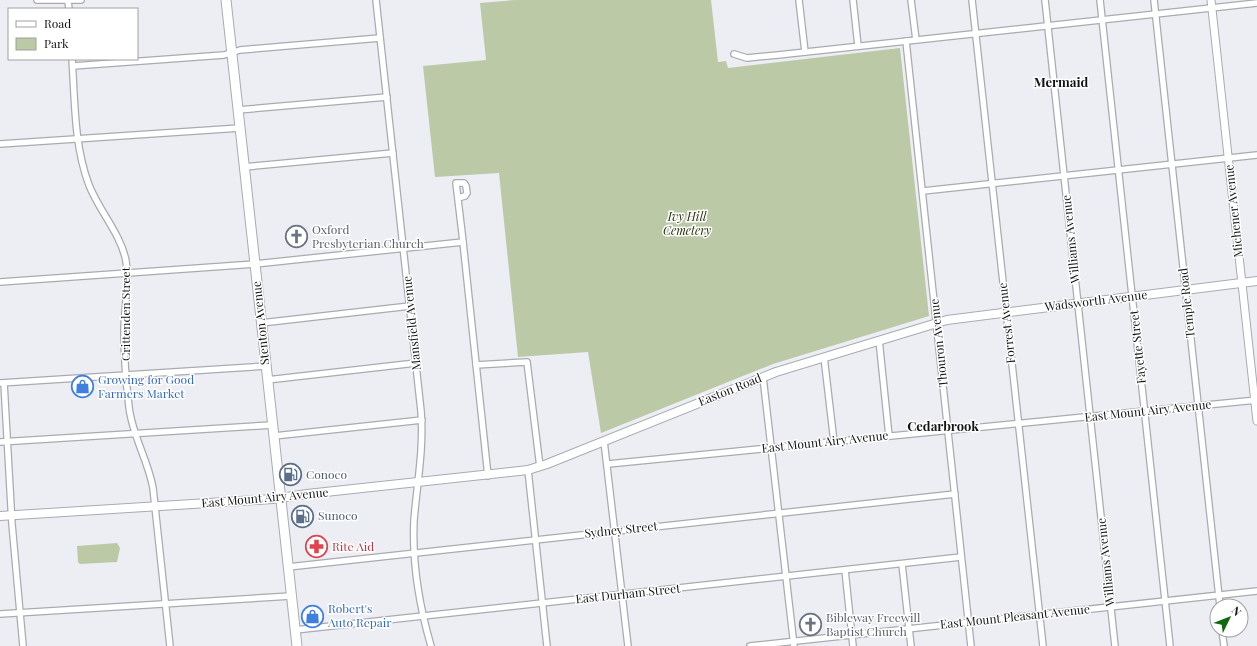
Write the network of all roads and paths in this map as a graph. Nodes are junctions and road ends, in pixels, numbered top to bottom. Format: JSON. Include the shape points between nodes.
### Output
{"nodes":[{"id":1,"x":37,"y":0,"type":"edge"},
{"id":2,"x":81,"y":0,"type":"edge"},
{"id":3,"x":226,"y":0,"type":"edge"},
{"id":4,"x":376,"y":0,"type":"edge"},
{"id":5,"x":799,"y":0,"type":"edge"},
{"id":6,"x":853,"y":0,"type":"edge"},
{"id":7,"x":911,"y":0,"type":"edge"},
{"id":8,"x":972,"y":0,"type":"edge"},
{"id":9,"x":1045,"y":0,"type":"edge"},
{"id":10,"x":1100,"y":0,"type":"edge"},
{"id":11,"x":1154,"y":0,"type":"edge"},
{"id":12,"x":68,"y":1,"type":"edge"},
{"id":13,"x":1257,"y":3,"type":"edge"},
{"id":14,"x":1212,"y":4,"type":"edge"},
{"id":15,"x":1155,"y":14,"type":"junction"},
{"id":16,"x":1102,"y":19,"type":"junction"},
{"id":17,"x":1047,"y":25,"type":"junction"},
{"id":18,"x":976,"y":33,"type":"junction"},
{"id":19,"x":380,"y":38,"type":"junction"},
{"id":20,"x":916,"y":40,"type":"junction"},
{"id":21,"x":906,"y":41,"type":"junction"},
{"id":22,"x":858,"y":46,"type":"junction"},
{"id":23,"x":805,"y":52,"type":"junction"},
{"id":24,"x":232,"y":53,"type":"junction"},
{"id":25,"x":734,"y":54,"type":"dead end"},
{"id":26,"x":72,"y":60,"type":"edge"},
{"id":27,"x":73,"y":66,"type":"junction"},
{"id":28,"x":387,"y":97,"type":"junction"},
{"id":29,"x":238,"y":110,"type":"junction"},
{"id":30,"x":240,"y":128,"type":"junction"},
{"id":31,"x":78,"y":139,"type":"junction"},
{"id":32,"x":0,"y":144,"type":"edge"},
{"id":33,"x":393,"y":153,"type":"junction"},
{"id":34,"x":1257,"y":154,"type":"edge"},
{"id":35,"x":1228,"y":158,"type":"junction"},
{"id":36,"x":1171,"y":164,"type":"junction"},
{"id":37,"x":244,"y":167,"type":"junction"},
{"id":38,"x":1118,"y":170,"type":"junction"},
{"id":39,"x":1064,"y":176,"type":"junction"},
{"id":40,"x":992,"y":184,"type":"junction"},
{"id":41,"x":923,"y":191,"type":"junction"},
{"id":42,"x":458,"y":198,"type":"junction"},
{"id":43,"x":462,"y":242,"type":"junction"},
{"id":44,"x":404,"y":248,"type":"junction"},
{"id":45,"x":255,"y":264,"type":"junction"},
{"id":46,"x":127,"y":273,"type":"junction"},
{"id":47,"x":1257,"y":281,"type":"edge"},
{"id":48,"x":0,"y":282,"type":"edge"},
{"id":49,"x":1242,"y":283,"type":"junction"},
{"id":50,"x":1185,"y":290,"type":"junction"},
{"id":51,"x":1132,"y":297,"type":"junction"},
{"id":52,"x":1078,"y":303,"type":"junction"},
{"id":53,"x":410,"y":306,"type":"junction"},
{"id":54,"x":1006,"y":312,"type":"junction"},
{"id":55,"x":261,"y":323,"type":"junction"},
{"id":56,"x":936,"y":323,"type":"junction"},
{"id":57,"x":879,"y":340,"type":"junction"},
{"id":58,"x":824,"y":357,"type":"junction"},
{"id":59,"x":416,"y":363,"type":"junction"},
{"id":60,"x":266,"y":366,"type":"junction"},
{"id":61,"x":476,"y":366,"type":"junction"},
{"id":62,"x":127,"y":375,"type":"junction"},
{"id":63,"x":763,"y":377,"type":"junction"},
{"id":64,"x":268,"y":380,"type":"junction"},
{"id":65,"x":2,"y":383,"type":"edge"},
{"id":66,"x":1256,"y":400,"type":"edge"},
{"id":67,"x":1198,"y":406,"type":"junction"},
{"id":68,"x":1145,"y":411,"type":"junction"},
{"id":69,"x":1090,"y":417,"type":"junction"},
{"id":70,"x":422,"y":420,"type":"junction"},
{"id":71,"x":1257,"y":421,"type":"edge"},
{"id":72,"x":1018,"y":424,"type":"junction"},
{"id":73,"x":272,"y":425,"type":"junction"},
{"id":74,"x":948,"y":430,"type":"junction"},
{"id":75,"x":134,"y":434,"type":"junction"},
{"id":76,"x":274,"y":436,"type":"junction"},
{"id":77,"x":889,"y":436,"type":"junction"},
{"id":78,"x":604,"y":441,"type":"junction"},
{"id":79,"x":0,"y":442,"type":"edge"},
{"id":80,"x":8,"y":442,"type":"junction"},
{"id":81,"x":834,"y":442,"type":"junction"},
{"id":82,"x":773,"y":448,"type":"junction"},
{"id":83,"x":608,"y":464,"type":"junction"},
{"id":84,"x":540,"y":467,"type":"junction"},
{"id":85,"x":528,"y":470,"type":"junction"},
{"id":86,"x":488,"y":476,"type":"junction"},
{"id":87,"x":418,"y":483,"type":"junction"},
{"id":88,"x":955,"y":494,"type":"junction"},
{"id":89,"x":280,"y":498,"type":"junction"},
{"id":90,"x":154,"y":507,"type":"junction"},
{"id":91,"x":780,"y":513,"type":"junction"},
{"id":92,"x":0,"y":516,"type":"edge"},
{"id":93,"x":12,"y":516,"type":"junction"},
{"id":94,"x":616,"y":531,"type":"junction"},
{"id":95,"x":536,"y":539,"type":"junction"},
{"id":96,"x":414,"y":552,"type":"junction"},
{"id":97,"x":961,"y":557,"type":"junction"},
{"id":98,"x":902,"y":564,"type":"junction"},
{"id":99,"x":288,"y":567,"type":"junction"},
{"id":100,"x":845,"y":570,"type":"junction"},
{"id":101,"x":787,"y":576,"type":"junction"},
{"id":102,"x":1257,"y":591,"type":"edge"},
{"id":103,"x":623,"y":594,"type":"junction"},
{"id":104,"x":1219,"y":595,"type":"junction"},
{"id":105,"x":291,"y":596,"type":"junction"},
{"id":106,"x":1219,"y":598,"type":"edge"},
{"id":107,"x":1166,"y":600,"type":"junction"},
{"id":108,"x":543,"y":603,"type":"junction"},
{"id":109,"x":165,"y":604,"type":"junction"},
{"id":110,"x":1111,"y":608,"type":"junction"},
{"id":111,"x":20,"y":613,"type":"junction"},
{"id":112,"x":0,"y":614,"type":"edge"},
{"id":113,"x":1039,"y":614,"type":"junction"},
{"id":114,"x":423,"y":616,"type":"junction"},
{"id":115,"x":968,"y":622,"type":"junction"},
{"id":116,"x":909,"y":628,"type":"junction"},
{"id":117,"x":295,"y":630,"type":"junction"},
{"id":118,"x":852,"y":635,"type":"junction"},
{"id":119,"x":794,"y":644,"type":"edge"},
{"id":120,"x":23,"y":646,"type":"edge"},
{"id":121,"x":170,"y":646,"type":"edge"},
{"id":122,"x":297,"y":646,"type":"edge"},
{"id":123,"x":431,"y":646,"type":"edge"},
{"id":124,"x":547,"y":646,"type":"edge"},
{"id":125,"x":628,"y":646,"type":"edge"},
{"id":126,"x":750,"y":646,"type":"edge"},
{"id":127,"x":853,"y":646,"type":"edge"},
{"id":128,"x":911,"y":646,"type":"edge"},
{"id":129,"x":971,"y":646,"type":"edge"},
{"id":130,"x":1043,"y":646,"type":"edge"},
{"id":131,"x":1115,"y":646,"type":"edge"},
{"id":132,"x":1170,"y":646,"type":"edge"}],
"edges":[{"from":1,"to":12,"type":"street"},
{"from":2,"to":12,"type":"street"},
{"from":3,"to":24,"type":"main road","name":"Stenton Avenue"},
{"from":4,"to":19,"type":"street","name":"Mansfield Avenue"},
{"from":5,"to":23,"type":"street"},
{"from":6,"to":22,"type":"street"},
{"from":7,"to":20,"type":"street"},
{"from":8,"to":18,"type":"street","name":"Forrest Avenue"},
{"from":9,"to":17,"type":"street","name":"Williams Avenue"},
{"from":10,"to":16,"type":"street","name":"Fayette Street"},
{"from":11,"to":15,"type":"street","name":"Temple Road"},
{"from":13,"to":14,"type":"street"},
{"from":14,"to":15,"type":"street"},
{"from":14,"to":35,"type":"street","name":"Michener Avenue"},
{"from":15,"to":16,"type":"street"},
{"from":15,"to":36,"type":"street","name":"Temple Road"},
{"from":16,"to":17,"type":"street"},
{"from":16,"to":38,"type":"street","name":"Fayette Street"},
{"from":17,"to":18,"type":"street"},
{"from":17,"to":39,"type":"street","name":"Williams Avenue"},
{"from":18,"to":20,"type":"street"},
{"from":18,"to":40,"type":"street","name":"Forrest Avenue"},
{"from":19,"to":24,"type":"street","via":[[240,50]]},
{"from":19,"to":28,"type":"street","name":"Mansfield Avenue"},
{"from":20,"to":21,"type":"street"},
{"from":21,"to":22,"type":"street"},
{"from":21,"to":41,"type":"street","name":"Thouron Avenue"},
{"from":22,"to":23,"type":"street"},
{"from":23,"to":25,"type":"street","via":[[747,58]]},
{"from":24,"to":27,"type":"street"},
{"from":24,"to":29,"type":"main road","name":"Stenton Avenue"},
{"from":26,"to":27,"type":"street","name":"Crittenden Street"},
{"from":27,"to":31,"type":"street","name":"Crittenden Street"},
{"from":28,"to":29,"type":"street"},
{"from":28,"to":33,"type":"street","name":"Mansfield Avenue"},
{"from":29,"to":30,"type":"main road","name":"Stenton Avenue"},
{"from":30,"to":31,"type":"street"},
{"from":30,"to":37,"type":"main road","name":"Stenton Avenue"},
{"from":31,"to":32,"type":"street"},
{"from":31,"to":46,"type":"street","name":"Crittenden Street","via":[[88,184],[120,245]]},
{"from":33,"to":37,"type":"street"},
{"from":33,"to":44,"type":"street","name":"Mansfield Avenue"},
{"from":34,"to":35,"type":"street"},
{"from":35,"to":36,"type":"street"},
{"from":35,"to":49,"type":"street","name":"Michener Avenue"},
{"from":36,"to":38,"type":"street"},
{"from":36,"to":50,"type":"street","name":"Temple Road"},
{"from":37,"to":45,"type":"main road","name":"Stenton Avenue"},
{"from":38,"to":39,"type":"street"},
{"from":38,"to":51,"type":"street","name":"Fayette Street"},
{"from":39,"to":40,"type":"street"},
{"from":39,"to":52,"type":"street","name":"Williams Avenue"},
{"from":40,"to":41,"type":"street"},
{"from":40,"to":54,"type":"street","name":"Forrest Avenue"},
{"from":41,"to":56,"type":"street","name":"Thouron Avenue"},
{"from":42,"to":42,"type":"street","via":[[465,196],[468,191],[464,184],[456,183]]},
{"from":42,"to":43,"type":"street"},
{"from":43,"to":44,"type":"street"},
{"from":43,"to":61,"type":"street"},
{"from":44,"to":45,"type":"street"},
{"from":44,"to":53,"type":"street","name":"Mansfield Avenue"},
{"from":45,"to":46,"type":"street"},
{"from":45,"to":55,"type":"main road","name":"Stenton Avenue"},
{"from":46,"to":48,"type":"street"},
{"from":46,"to":62,"type":"street","name":"Crittenden Street","via":[[124,330]]},
{"from":47,"to":49,"type":"main road","name":"Wadsworth Avenue"},
{"from":49,"to":50,"type":"main road","name":"Wadsworth Avenue"},
{"from":49,"to":66,"type":"street","name":"Michener Avenue"},
{"from":50,"to":51,"type":"main road","name":"Wadsworth Avenue"},
{"from":50,"to":67,"type":"street","name":"Temple Road"},
{"from":51,"to":52,"type":"main road","name":"Wadsworth Avenue"},
{"from":51,"to":68,"type":"street","name":"Fayette Street"},
{"from":52,"to":54,"type":"main road","name":"Wadsworth Avenue"},
{"from":52,"to":69,"type":"street","name":"Williams Avenue"},
{"from":53,"to":55,"type":"street"},
{"from":53,"to":59,"type":"street","name":"Mansfield Avenue"},
{"from":54,"to":56,"type":"main road","name":"Wadsworth Avenue","via":[[954,318]]},
{"from":54,"to":72,"type":"street","name":"Forrest Avenue"},
{"from":55,"to":60,"type":"main road","name":"Stenton Avenue"},
{"from":56,"to":57,"type":"main road","name":"Easton Road"},
{"from":56,"to":74,"type":"street","name":"Thouron Avenue"},
{"from":57,"to":58,"type":"main road","name":"Easton Road"},
{"from":57,"to":77,"type":"street"},
{"from":58,"to":63,"type":"main road","name":"Easton Road"},
{"from":58,"to":81,"type":"street"},
{"from":59,"to":64,"type":"street"},
{"from":59,"to":70,"type":"street","name":"Mansfield Avenue"},
{"from":60,"to":62,"type":"street"},
{"from":60,"to":64,"type":"main road","name":"Stenton Avenue"},
{"from":61,"to":84,"type":"street","via":[[528,362]]},
{"from":61,"to":86,"type":"street"},
{"from":62,"to":65,"type":"street"},
{"from":62,"to":75,"type":"street","name":"Crittenden Street","via":[[129,412]]},
{"from":63,"to":78,"type":"main road","name":"Easton Road"},
{"from":63,"to":82,"type":"street"},
{"from":64,"to":73,"type":"main road","name":"Stenton Avenue"},
{"from":65,"to":80,"type":"street"},
{"from":66,"to":67,"type":"street","name":"East Mount Airy Avenue"},
{"from":66,"to":71,"type":"street","name":"Michener Avenue"},
{"from":67,"to":68,"type":"street","name":"East Mount Airy Avenue"},
{"from":67,"to":104,"type":"street","name":"Temple Road"},
{"from":68,"to":69,"type":"street","name":"East Mount Airy Avenue"},
{"from":68,"to":107,"type":"street","name":"Fayette Street"},
{"from":69,"to":72,"type":"street","name":"East Mount Airy Avenue"},
{"from":69,"to":110,"type":"street","name":"Williams Avenue"},
{"from":70,"to":76,"type":"street"},
{"from":70,"to":87,"type":"street","name":"Mansfield Avenue"},
{"from":72,"to":74,"type":"street","name":"East Mount Airy Avenue"},
{"from":72,"to":113,"type":"street","name":"Forrest Avenue"},
{"from":73,"to":75,"type":"street"},
{"from":73,"to":76,"type":"main road","name":"Stenton Avenue"},
{"from":74,"to":77,"type":"street","name":"East Mount Airy Avenue"},
{"from":74,"to":88,"type":"street","name":"Thouron Avenue"},
{"from":75,"to":80,"type":"street"},
{"from":75,"to":90,"type":"street","name":"Crittenden Street","via":[[150,476]]},
{"from":76,"to":89,"type":"main road","name":"Stenton Avenue"},
{"from":77,"to":81,"type":"street","name":"East Mount Airy Avenue"},
{"from":78,"to":83,"type":"street"},
{"from":78,"to":84,"type":"main road","name":"Easton Road"},
{"from":79,"to":80,"type":"street"},
{"from":80,"to":93,"type":"street"},
{"from":81,"to":82,"type":"street","name":"East Mount Airy Avenue"},
{"from":82,"to":83,"type":"street","name":"East Mount Airy Avenue"},
{"from":82,"to":91,"type":"street"},
{"from":83,"to":94,"type":"street"},
{"from":84,"to":85,"type":"main road","name":"Easton Road"},
{"from":85,"to":86,"type":"main road","name":"East Mount Airy Avenue"},
{"from":85,"to":95,"type":"street"},
{"from":86,"to":87,"type":"main road","name":"East Mount Airy Avenue"},
{"from":87,"to":89,"type":"main road","name":"East Mount Airy Avenue"},
{"from":87,"to":96,"type":"street","name":"Mansfield Avenue"},
{"from":88,"to":91,"type":"street","name":"Sydney Street"},
{"from":88,"to":97,"type":"street","name":"Thouron Avenue"},
{"from":89,"to":90,"type":"main road","name":"East Mount Airy Avenue"},
{"from":89,"to":99,"type":"main road","name":"Stenton Avenue"},
{"from":90,"to":93,"type":"main road","name":"East Mount Airy Avenue"},
{"from":90,"to":109,"type":"street","name":"Crittenden Street"},
{"from":91,"to":94,"type":"street","name":"Sydney Street"},
{"from":91,"to":101,"type":"street"},
{"from":92,"to":93,"type":"main road","name":"East Mount Airy Avenue"},
{"from":93,"to":111,"type":"street"},
{"from":94,"to":95,"type":"street","name":"Sydney Street"},
{"from":94,"to":103,"type":"street"},
{"from":95,"to":96,"type":"street","name":"Sydney Street"},
{"from":95,"to":108,"type":"street"},
{"from":96,"to":99,"type":"street","name":"Sydney Street"},
{"from":96,"to":114,"type":"street","name":"Mansfield Avenue"},
{"from":97,"to":98,"type":"street","name":"East Durham Street"},
{"from":97,"to":115,"type":"street","name":"Thouron Avenue"},
{"from":98,"to":100,"type":"street","name":"East Durham Street"},
{"from":98,"to":116,"type":"street"},
{"from":99,"to":105,"type":"main road","name":"Stenton Avenue"},
{"from":100,"to":101,"type":"street","name":"East Durham Street"},
{"from":100,"to":118,"type":"street"},
{"from":101,"to":103,"type":"street","name":"East Durham Street"},
{"from":101,"to":119,"type":"street"},
{"from":102,"to":104,"type":"street","name":"East Mount Pleasant Avenue"},
{"from":103,"to":108,"type":"street","name":"East Durham Street"},
{"from":103,"to":125,"type":"street"},
{"from":104,"to":106,"type":"street","name":"Temple Road"},
{"from":104,"to":107,"type":"street","name":"East Mount Pleasant Avenue"},
{"from":105,"to":109,"type":"street"},
{"from":105,"to":117,"type":"main road","name":"Stenton Avenue"},
{"from":107,"to":110,"type":"street","name":"East Mount Pleasant Avenue"},
{"from":107,"to":132,"type":"street","name":"Fayette Street"},
{"from":108,"to":114,"type":"street","name":"East Durham Street"},
{"from":108,"to":124,"type":"street"},
{"from":109,"to":111,"type":"street"},
{"from":109,"to":121,"type":"street","name":"Crittenden Street"},
{"from":110,"to":113,"type":"street","name":"East Mount Pleasant Avenue"},
{"from":110,"to":131,"type":"street","name":"Williams Avenue"},
{"from":111,"to":112,"type":"street"},
{"from":111,"to":120,"type":"street"},
{"from":113,"to":115,"type":"street","name":"East Mount Pleasant Avenue"},
{"from":113,"to":130,"type":"street","name":"Forrest Avenue"},
{"from":114,"to":117,"type":"street","name":"East Durham Street"},
{"from":114,"to":123,"type":"street","name":"Mansfield Avenue"},
{"from":115,"to":116,"type":"street","name":"East Mount Pleasant Avenue"},
{"from":115,"to":129,"type":"street","name":"Thouron Avenue"},
{"from":116,"to":118,"type":"street","name":"East Mount Pleasant Avenue"},
{"from":116,"to":128,"type":"street"},
{"from":117,"to":122,"type":"main road","name":"Stenton Avenue"},
{"from":118,"to":119,"type":"street","name":"East Mount Pleasant Avenue"},
{"from":118,"to":127,"type":"street"},
{"from":119,"to":126,"type":"street","name":"East Mount Pleasant Avenue"}]}
